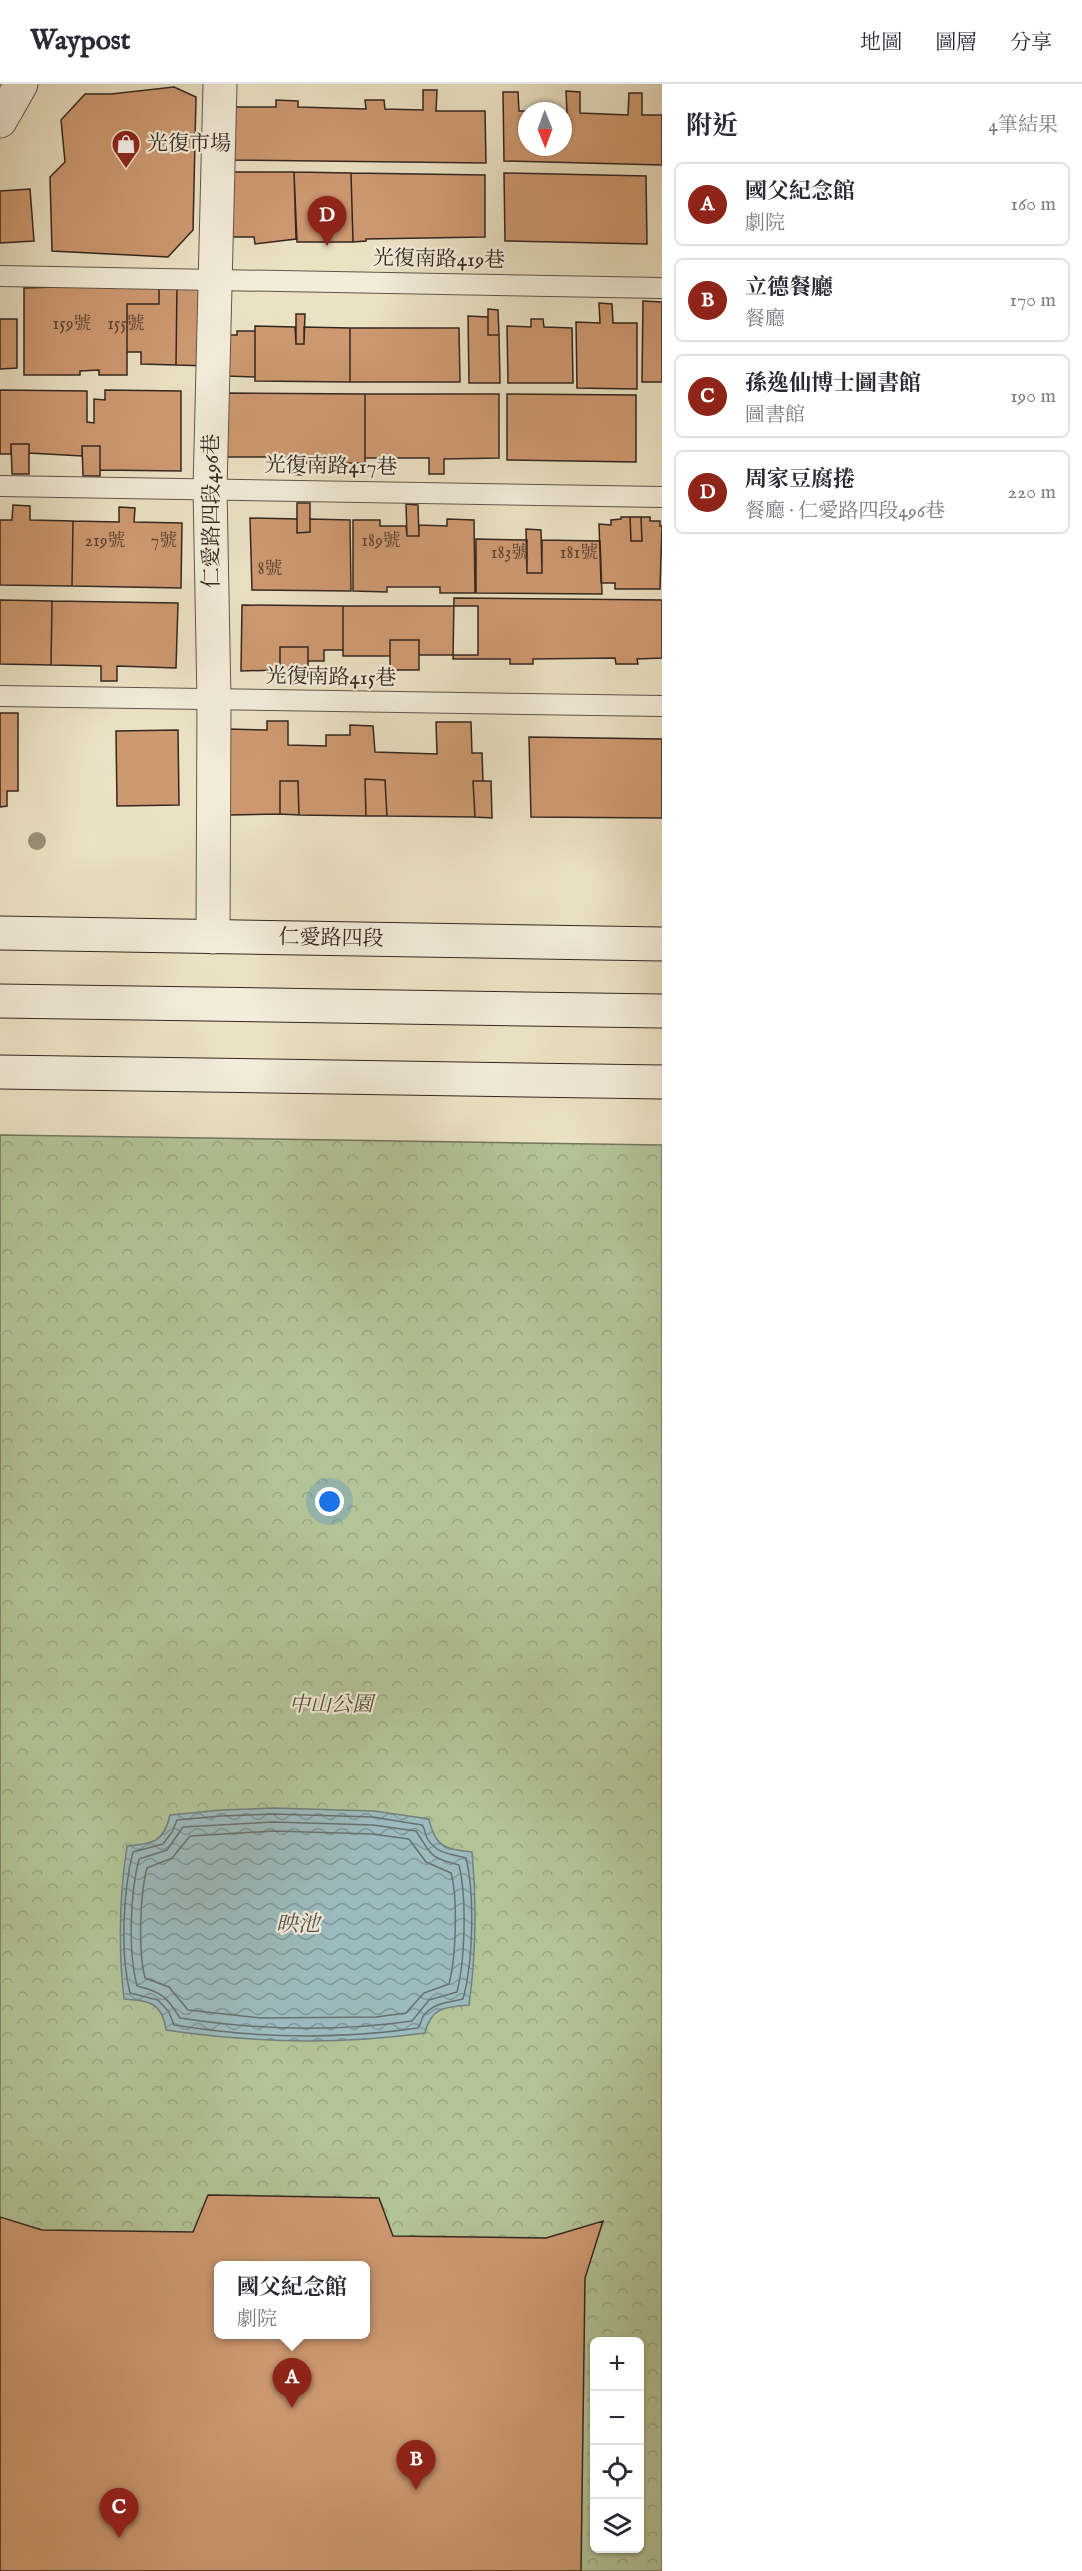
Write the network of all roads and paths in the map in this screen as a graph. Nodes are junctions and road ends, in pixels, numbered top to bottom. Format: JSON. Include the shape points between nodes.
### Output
{"nodes":[{"id":1,"x":21,"y":84,"type":"edge"},
{"id":2,"x":220,"y":84,"type":"edge"},
{"id":3,"x":0,"y":121,"type":"edge"},
{"id":4,"x":0,"y":276,"type":"edge"},
{"id":5,"x":215,"y":280,"type":"junction"},
{"id":6,"x":662,"y":288,"type":"edge"},
{"id":7,"x":0,"y":486,"type":"edge"},
{"id":8,"x":210,"y":489,"type":"junction"},
{"id":9,"x":662,"y":496,"type":"edge"},
{"id":10,"x":0,"y":696,"type":"edge"},
{"id":11,"x":214,"y":700,"type":"junction"},
{"id":12,"x":662,"y":706,"type":"edge"},
{"id":13,"x":0,"y":933,"type":"edge"},
{"id":14,"x":213,"y":937,"type":"junction"},
{"id":15,"x":662,"y":944,"type":"edge"},
{"id":16,"x":0,"y":1001,"type":"edge"},
{"id":17,"x":662,"y":1011,"type":"edge"},
{"id":18,"x":0,"y":1072,"type":"edge"},
{"id":19,"x":662,"y":1082,"type":"edge"}],
"edges":[{"from":1,"to":3,"type":"main road"},
{"from":2,"to":5,"type":"main road","name":"仁愛路四段496巷"},
{"from":4,"to":5,"type":"lane","name":"光復南路419巷"},
{"from":5,"to":6,"type":"lane","name":"光復南路419巷"},
{"from":5,"to":8,"type":"main road","name":"仁愛路四段496巷"},
{"from":7,"to":8,"type":"lane","name":"光復南路417巷"},
{"from":8,"to":9,"type":"lane","name":"光復南路417巷"},
{"from":8,"to":11,"type":"main road","name":"仁愛路四段496巷"},
{"from":10,"to":11,"type":"lane","name":"光復南路415巷"},
{"from":11,"to":12,"type":"lane","name":"光復南路415巷"},
{"from":11,"to":14,"type":"main road","name":"仁愛路四段496巷"},
{"from":13,"to":14,"type":"main road","name":"仁愛路四段"},
{"from":14,"to":15,"type":"main road","name":"仁愛路四段"},
{"from":16,"to":17,"type":"main road"},
{"from":18,"to":19,"type":"main road"}]}
